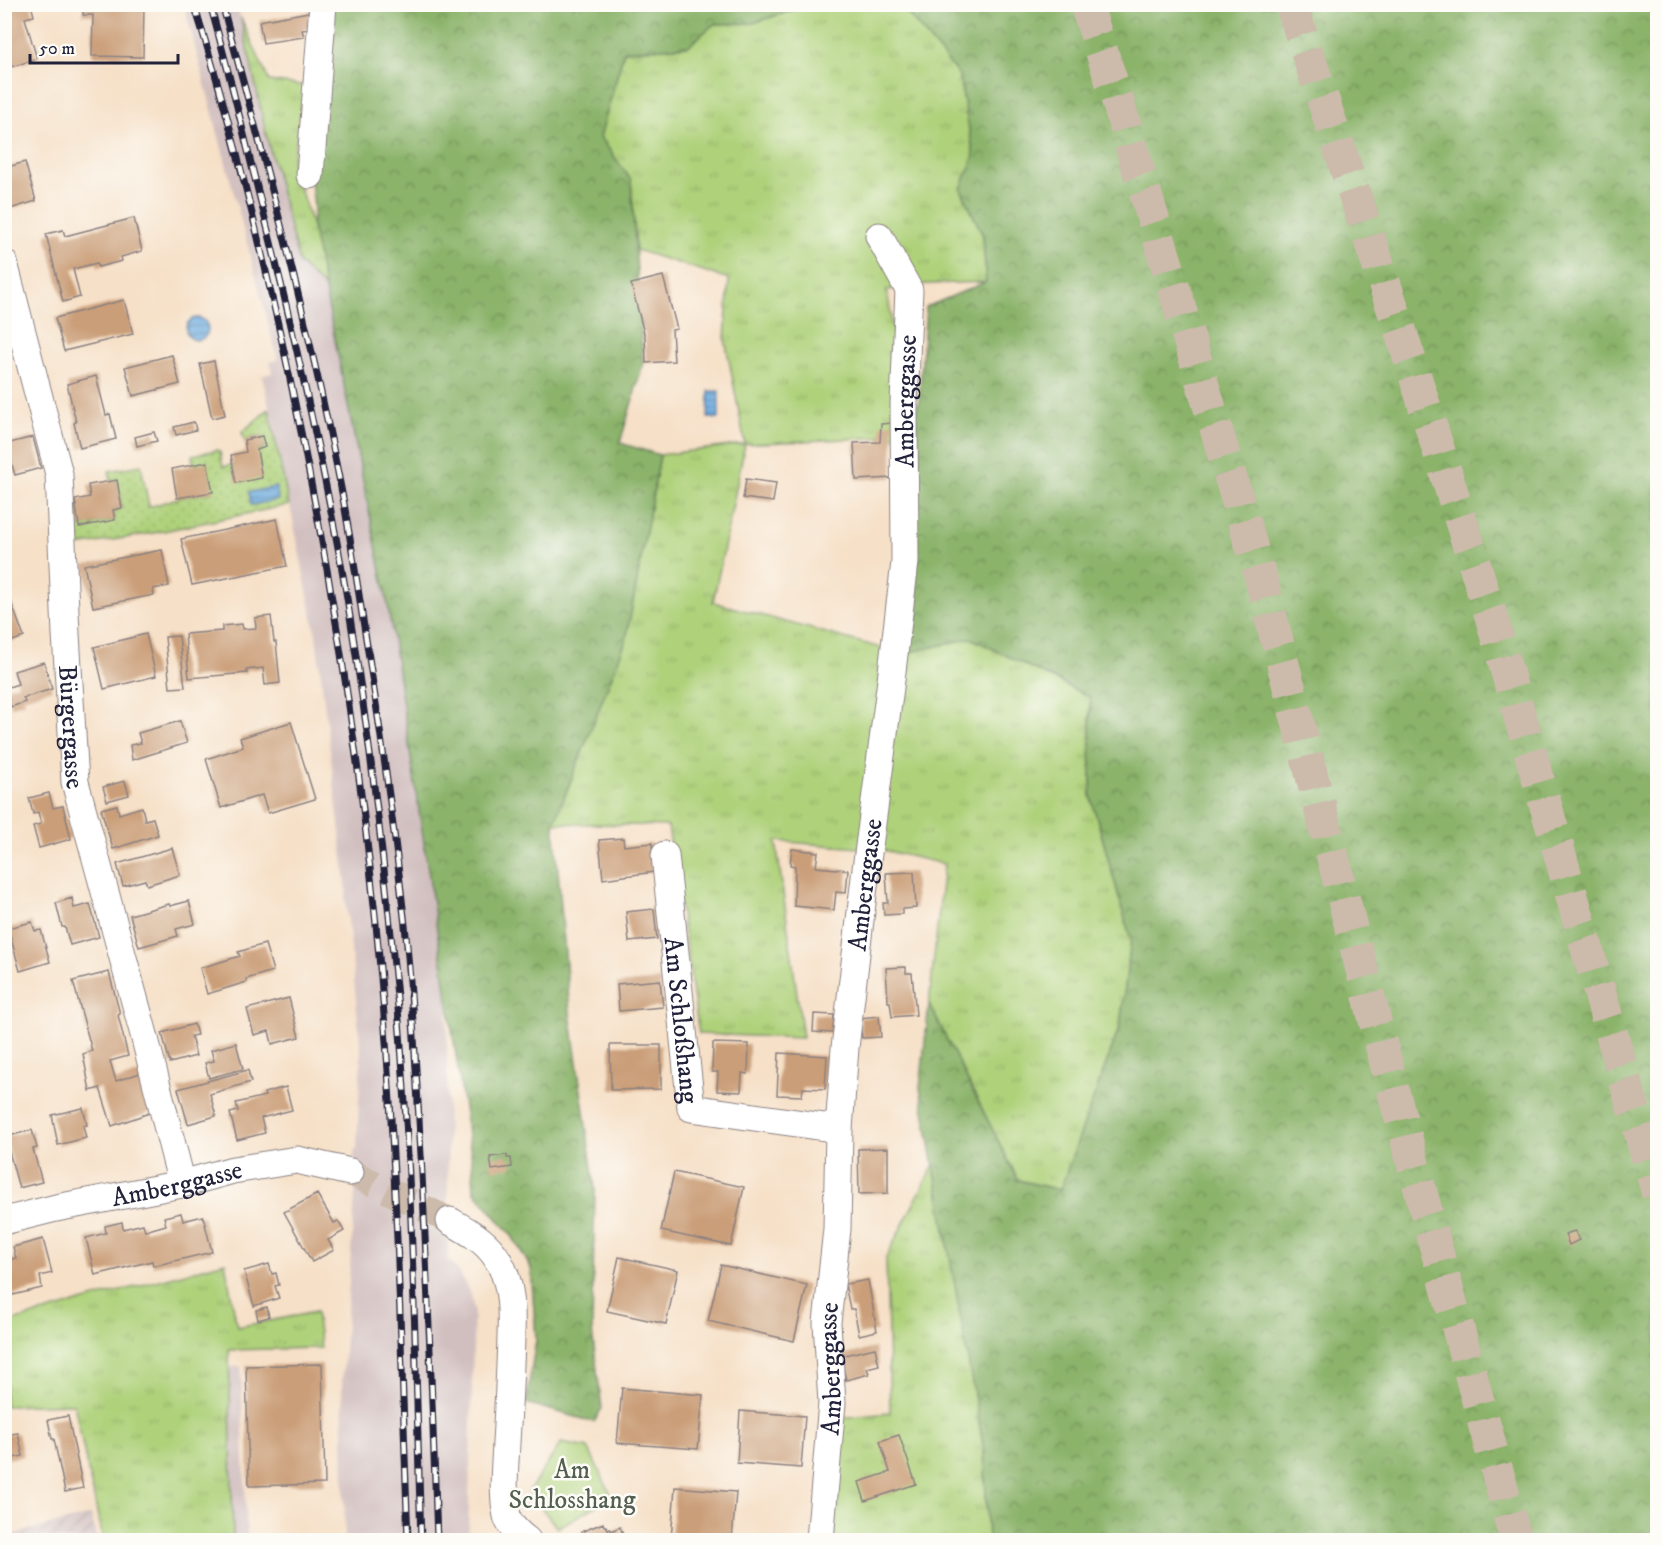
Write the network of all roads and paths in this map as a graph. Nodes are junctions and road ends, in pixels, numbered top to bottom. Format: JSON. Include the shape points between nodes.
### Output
{"nodes":[{"id":1,"x":323,"y":4,"type":"edge"},
{"id":2,"x":310,"y":175,"type":"dead end"},
{"id":3,"x":879,"y":236,"type":"dead end"},
{"id":4,"x":4,"y":263,"type":"edge"},
{"id":5,"x":665,"y":855,"type":"dead end"},
{"id":6,"x":839,"y":1129,"type":"junction"},
{"id":7,"x":350,"y":1172,"type":"tunnel mouth"},
{"id":8,"x":182,"y":1184,"type":"junction"},
{"id":9,"x":4,"y":1221,"type":"edge"},
{"id":10,"x":450,"y":1221,"type":"tunnel mouth"},
{"id":11,"x":527,"y":1540,"type":"edge"},
{"id":12,"x":820,"y":1540,"type":"edge"}],
"edges":[{"from":1,"to":2,"type":"street"},
{"from":3,"to":6,"type":"street","name":"Amberggasse","via":[[909,290],[904,403],[905,562],[845,1048]]},
{"from":4,"to":8,"type":"street","name":"Bürgergasse","via":[[59,474],[75,782]]},
{"from":5,"to":6,"type":"street","name":"Am Schloßhang","via":[[691,1108]]},
{"from":6,"to":12,"type":"street","name":"Amberggasse","via":[[837,1229],[827,1323],[832,1403]]},
{"from":7,"to":8,"type":"street","name":"Amberggasse","via":[[297,1160],[233,1170]]},
{"from":8,"to":9,"type":"street","name":"Amberggasse"},
{"from":10,"to":11,"type":"street","via":[[494,1253],[510,1294],[504,1481],[508,1518]]}]}
